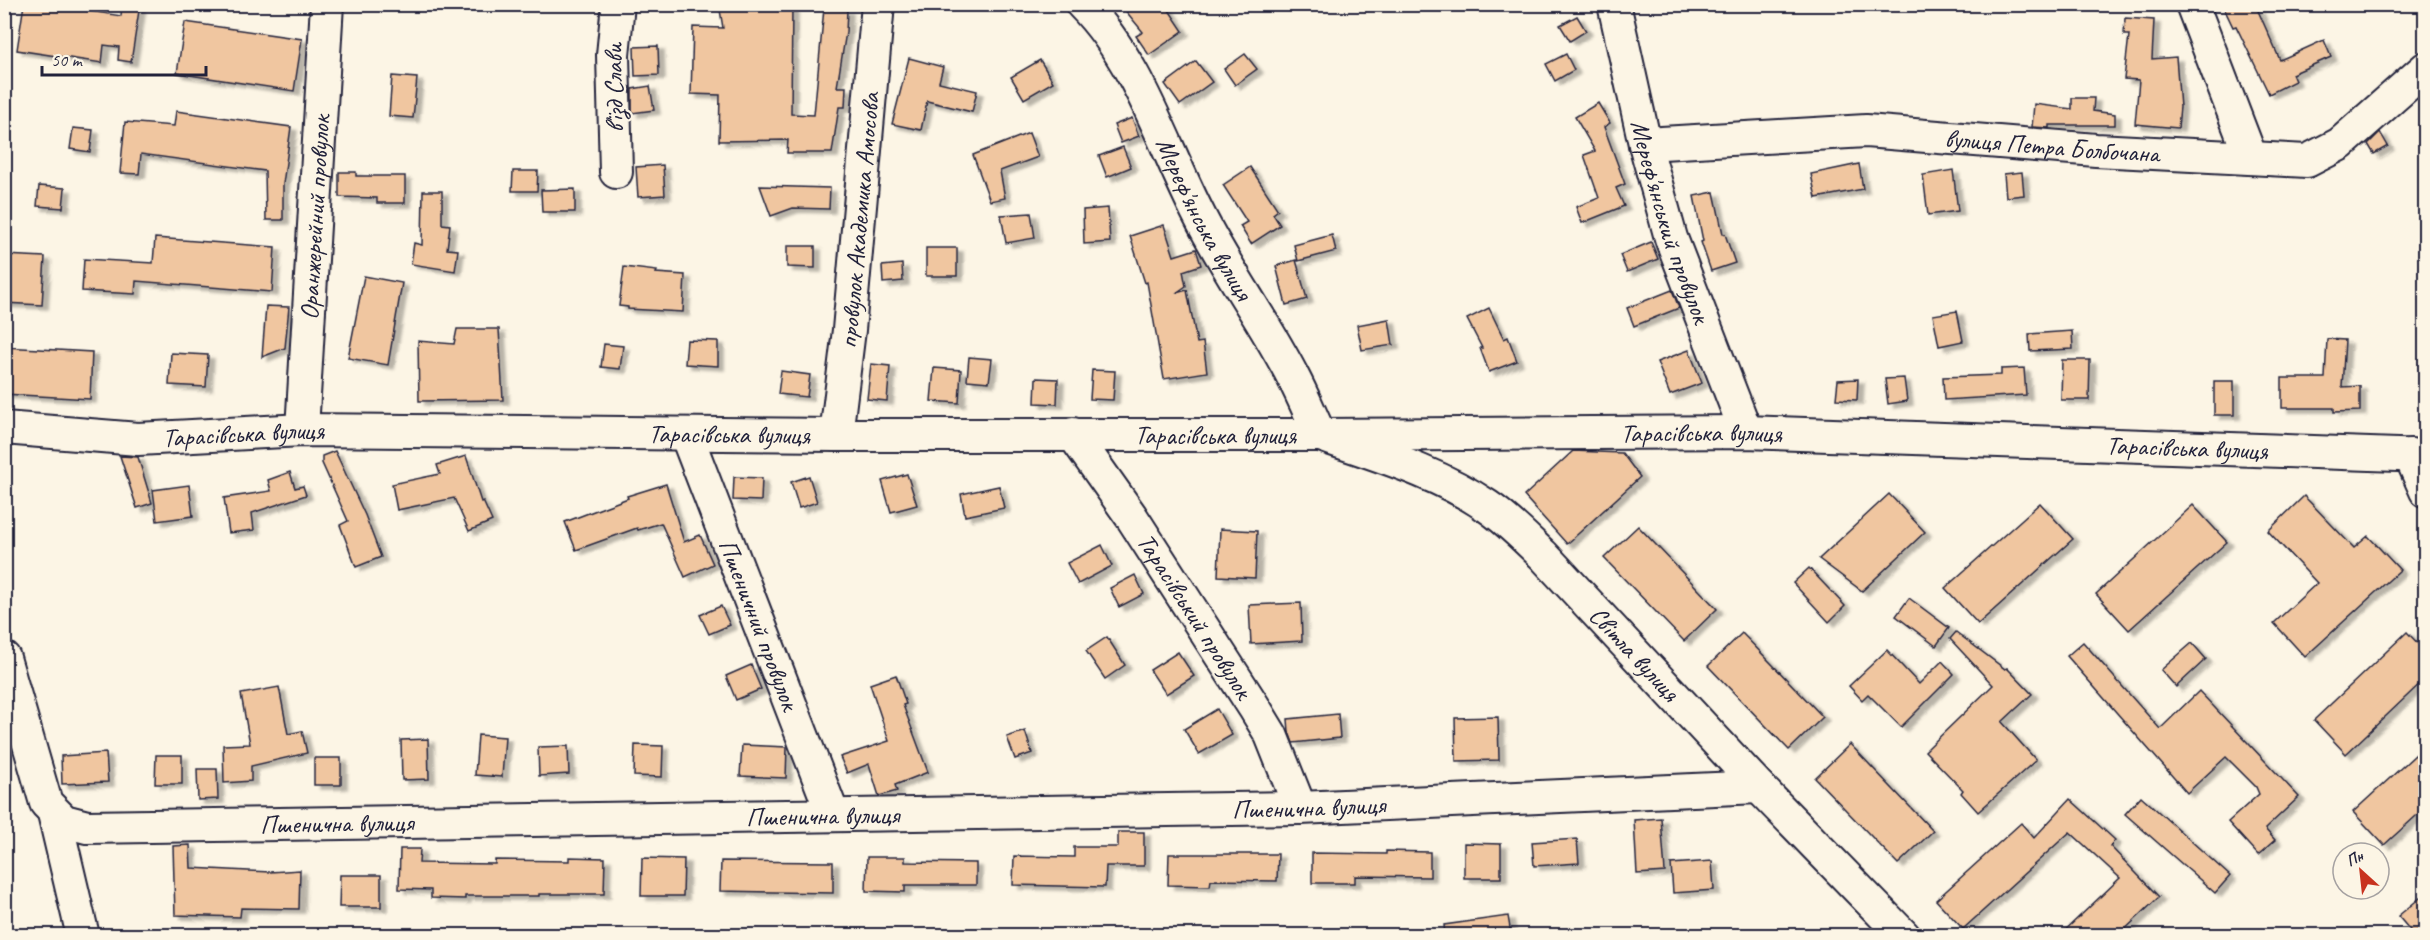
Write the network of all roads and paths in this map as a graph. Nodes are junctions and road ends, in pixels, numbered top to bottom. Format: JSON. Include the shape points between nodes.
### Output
{"nodes":[{"id":1,"x":327,"y":4,"type":"edge"},
{"id":2,"x":618,"y":4,"type":"edge"},
{"id":3,"x":878,"y":4,"type":"edge"},
{"id":4,"x":1082,"y":4,"type":"edge"},
{"id":5,"x":1614,"y":4,"type":"edge"},
{"id":6,"x":2192,"y":4,"type":"edge"},
{"id":7,"x":2426,"y":68,"type":"edge"},
{"id":8,"x":1645,"y":144,"type":"junction"},
{"id":9,"x":2251,"y":158,"type":"junction"},
{"id":10,"x":616,"y":172,"type":"dead end"},
{"id":11,"x":4,"y":428,"type":"edge"},
{"id":12,"x":302,"y":430,"type":"junction"},
{"id":13,"x":1746,"y":432,"type":"junction"},
{"id":14,"x":686,"y":434,"type":"junction"},
{"id":15,"x":1073,"y":434,"type":"junction"},
{"id":16,"x":836,"y":435,"type":"junction"},
{"id":17,"x":1320,"y":435,"type":"junction"},
{"id":18,"x":2418,"y":455,"type":"edge"},
{"id":19,"x":2426,"y":491,"type":"edge"},
{"id":20,"x":4,"y":658,"type":"edge"},
{"id":21,"x":1759,"y":787,"type":"junction"},
{"id":22,"x":1300,"y":808,"type":"junction"},
{"id":23,"x":54,"y":813,"type":"junction"},
{"id":24,"x":833,"y":815,"type":"junction"},
{"id":25,"x":83,"y":936,"type":"edge"},
{"id":26,"x":1904,"y":936,"type":"edge"}],
"edges":[{"from":1,"to":12,"type":"street","name":"Оранжерейний провулок"},
{"from":2,"to":10,"type":"street","name":"в'їзд Слави","via":[[613,55]]},
{"from":3,"to":16,"type":"street","name":"провулок Академика Амосова"},
{"from":4,"to":17,"type":"street","name":"Мереф'янська вулиця","via":[[1141,91],[1203,224],[1293,376]]},
{"from":5,"to":8,"type":"street","name":"Мереф'янський провулок"},
{"from":6,"to":9,"type":"street"},
{"from":7,"to":9,"type":"street","name":"вулиця Петра Болбочана","via":[[2374,116],[2332,148],[2307,161]]},
{"from":8,"to":9,"type":"street","name":"вулиця Петра Болбочана","via":[[1866,131]]},
{"from":8,"to":13,"type":"street","name":"Мереф'янський провулок","via":[[1675,248]]},
{"from":11,"to":12,"type":"street","name":"Тарасівська вулиця","via":[[138,439]]},
{"from":12,"to":14,"type":"street","name":"Тарасівська вулиця"},
{"from":13,"to":17,"type":"street","name":"Тарасівська вулиця"},
{"from":13,"to":18,"type":"street","name":"Тарасівська вулиця"},
{"from":14,"to":16,"type":"street","name":"Тарасівська вулиця"},
{"from":14,"to":24,"type":"street","name":"Пшеничний провулок"},
{"from":15,"to":16,"type":"street","name":"Тарасівська вулиця"},
{"from":15,"to":17,"type":"street","name":"Тарасівська вулиця"},
{"from":15,"to":22,"type":"street","name":"Тарасівський провулок","via":[[1131,516],[1271,735]]},
{"from":17,"to":21,"type":"street","name":"Світла вулиця","via":[[1413,468],[1486,505],[1510,524]]},
{"from":18,"to":19,"type":"street"},
{"from":20,"to":23,"type":"street","via":[[42,792]]},
{"from":21,"to":22,"type":"street","name":"Пшенична вулиця"},
{"from":21,"to":26,"type":"street","name":"Світла вулиця"},
{"from":22,"to":24,"type":"street","name":"Пшенична вулиця"},
{"from":23,"to":24,"type":"street","name":"Пшенична вулиця","via":[[63,821],[87,827]]},
{"from":23,"to":25,"type":"street"}]}
